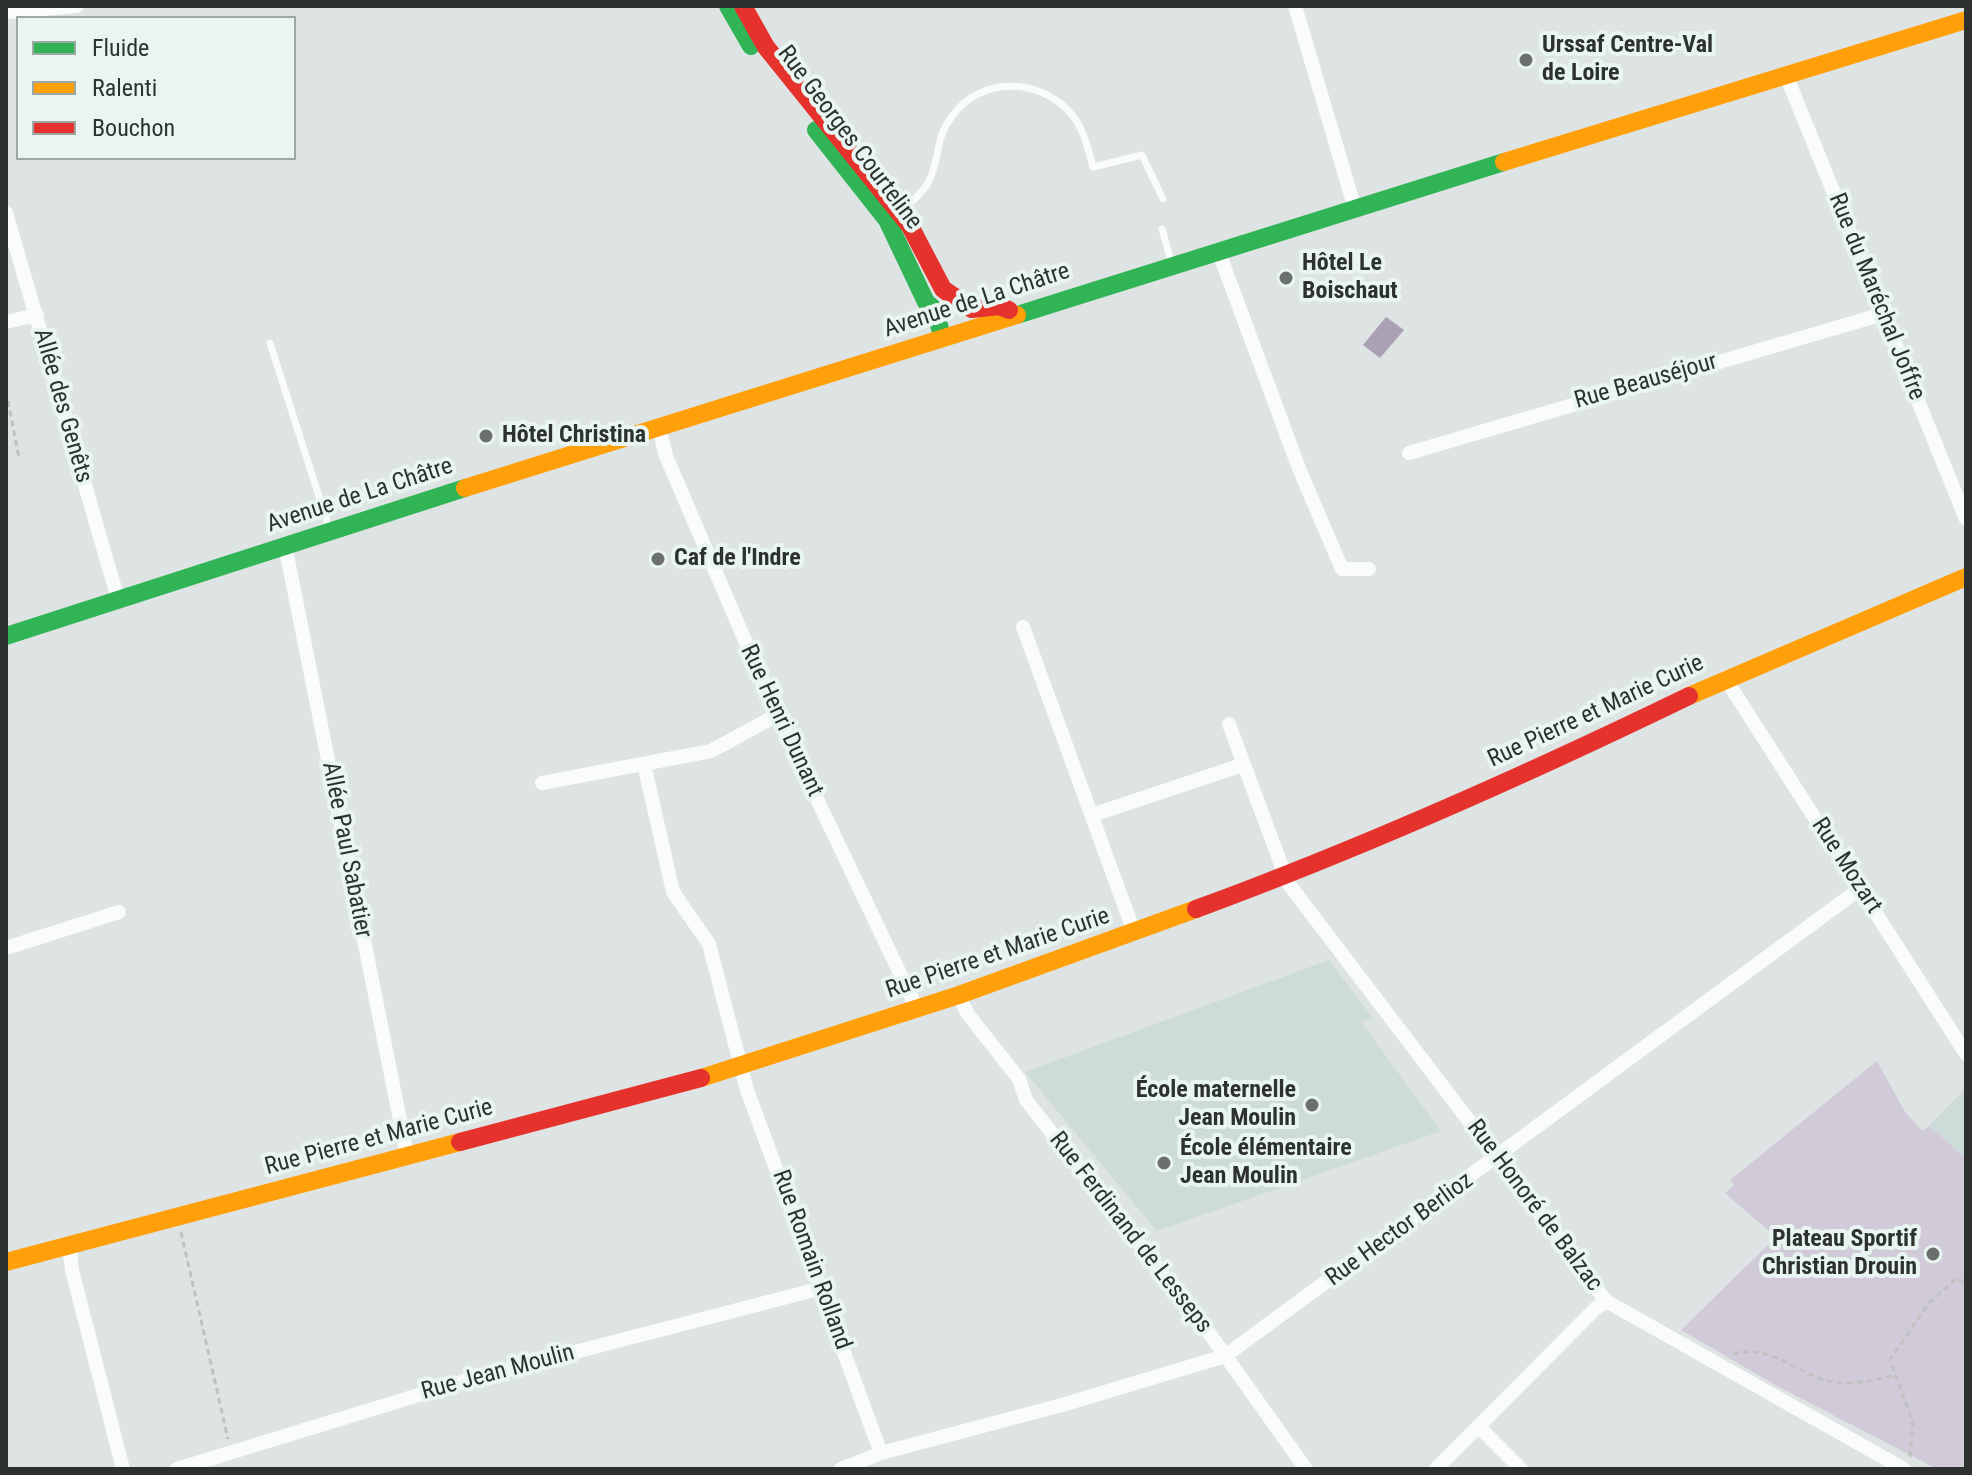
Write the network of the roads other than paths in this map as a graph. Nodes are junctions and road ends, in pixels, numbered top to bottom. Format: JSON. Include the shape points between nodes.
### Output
{"nodes":[{"id":1,"x":77,"y":6,"type":"edge"},
{"id":2,"x":728,"y":6,"type":"edge"},
{"id":3,"x":743,"y":6,"type":"edge"},
{"id":4,"x":1295,"y":6,"type":"edge"},
{"id":5,"x":6,"y":12,"type":"edge"},
{"id":6,"x":1966,"y":20,"type":"edge"},
{"id":7,"x":1786,"y":75,"type":"junction"},
{"id":8,"x":1163,"y":199,"type":"dead end"},
{"id":9,"x":1355,"y":209,"type":"junction"},
{"id":10,"x":6,"y":213,"type":"edge"},
{"id":11,"x":899,"y":214,"type":"junction"},
{"id":12,"x":1162,"y":229,"type":"dead end"},
{"id":13,"x":1218,"y":250,"type":"junction"},
{"id":14,"x":1171,"y":264,"type":"junction"},
{"id":15,"x":939,"y":283,"type":"junction"},
{"id":16,"x":930,"y":306,"type":"junction"},
{"id":17,"x":1017,"y":312,"type":"junction"},
{"id":18,"x":1883,"y":314,"type":"junction"},
{"id":19,"x":37,"y":315,"type":"junction"},
{"id":20,"x":6,"y":322,"type":"edge"},
{"id":21,"x":942,"y":336,"type":"junction"},
{"id":22,"x":270,"y":343,"type":"dead end"},
{"id":23,"x":913,"y":347,"type":"junction"},
{"id":24,"x":659,"y":428,"type":"junction"},
{"id":25,"x":1409,"y":453,"type":"dead end"},
{"id":26,"x":1966,"y":519,"type":"edge"},
{"id":27,"x":330,"y":530,"type":"junction"},
{"id":28,"x":285,"y":545,"type":"junction"},
{"id":29,"x":1369,"y":569,"type":"dead end"},
{"id":30,"x":1966,"y":577,"type":"edge"},
{"id":31,"x":118,"y":599,"type":"junction"},
{"id":32,"x":1023,"y":627,"type":"dead end"},
{"id":33,"x":6,"y":636,"type":"edge"},
{"id":34,"x":1725,"y":678,"type":"junction"},
{"id":35,"x":777,"y":715,"type":"junction"},
{"id":36,"x":1229,"y":724,"type":"dead end"},
{"id":37,"x":644,"y":764,"type":"junction"},
{"id":38,"x":1242,"y":765,"type":"junction"},
{"id":39,"x":542,"y":783,"type":"dead end"},
{"id":40,"x":1092,"y":815,"type":"junction"},
{"id":41,"x":1286,"y":876,"type":"junction"},
{"id":42,"x":1861,"y":888,"type":"junction"},
{"id":43,"x":119,"y":912,"type":"dead end"},
{"id":44,"x":1134,"y":932,"type":"junction"},
{"id":45,"x":6,"y":948,"type":"edge"},
{"id":46,"x":959,"y":995,"type":"junction"},
{"id":47,"x":917,"y":1009,"type":"junction"},
{"id":48,"x":1966,"y":1054,"type":"edge"},
{"id":49,"x":742,"y":1066,"type":"junction"},
{"id":50,"x":407,"y":1155,"type":"junction"},
{"id":51,"x":1496,"y":1159,"type":"junction"},
{"id":52,"x":69,"y":1245,"type":"junction"},
{"id":53,"x":6,"y":1262,"type":"edge"},
{"id":54,"x":822,"y":1288,"type":"junction"},
{"id":55,"x":1606,"y":1301,"type":"junction"},
{"id":56,"x":1225,"y":1356,"type":"junction"},
{"id":57,"x":1479,"y":1427,"type":"junction"},
{"id":58,"x":881,"y":1453,"type":"junction"},
{"id":59,"x":1907,"y":1464,"type":"edge"},
{"id":60,"x":123,"y":1469,"type":"edge"},
{"id":61,"x":177,"y":1469,"type":"edge"},
{"id":62,"x":841,"y":1469,"type":"edge"},
{"id":63,"x":1306,"y":1469,"type":"edge"},
{"id":64,"x":1436,"y":1469,"type":"edge"},
{"id":65,"x":1521,"y":1469,"type":"edge"}],
"edges":[{"from":1,"to":5,"type":"street"},
{"from":2,"to":16,"type":"street","name":"Rue Georges Courteline","via":[[750,45],[887,220]]},
{"from":3,"to":11,"type":"street","name":"Rue Georges Courteline","via":[[766,47]]},
{"from":4,"to":9,"type":"street"},
{"from":6,"to":7,"type":"street","name":"Avenue de La Châtre"},
{"from":7,"to":9,"type":"street","name":"Avenue de La Châtre"},
{"from":7,"to":18,"type":"street","name":"Rue du Maréchal Joffre"},
{"from":8,"to":11,"type":"lane","via":[[1142,155],[1093,167],[1072,115],[1044,92],[1011,85],[959,108],[943,130],[928,184]]},
{"from":9,"to":13,"type":"street","name":"Avenue de La Châtre"},
{"from":10,"to":19,"type":"street","name":"Allée des Genêts"},
{"from":11,"to":15,"type":"street","name":"Rue Georges Courteline"},
{"from":12,"to":14,"type":"lane"},
{"from":13,"to":14,"type":"street","name":"Avenue de La Châtre"},
{"from":13,"to":29,"type":"street","via":[[1342,569]]},
{"from":14,"to":17,"type":"street","name":"Avenue de La Châtre"},
{"from":15,"to":16,"type":"street","name":"Rue Georges Courteline","via":[[940,302]]},
{"from":15,"to":17,"type":"street","name":"Rue Georges Courteline","via":[[972,309],[999,306]]},
{"from":16,"to":21,"type":"street","name":"Rue Georges Courteline"},
{"from":16,"to":23,"type":"street","name":"Rue Georges Courteline"},
{"from":17,"to":21,"type":"street","name":"Avenue de La Châtre"},
{"from":18,"to":25,"type":"street","name":"Rue Beauséjour"},
{"from":18,"to":26,"type":"street","name":"Rue du Maréchal Joffre"},
{"from":19,"to":20,"type":"street"},
{"from":19,"to":31,"type":"street","name":"Allée des Genêts"},
{"from":21,"to":23,"type":"street","name":"Avenue de La Châtre"},
{"from":22,"to":27,"type":"lane"},
{"from":23,"to":24,"type":"street","name":"Avenue de La Châtre"},
{"from":24,"to":27,"type":"street","name":"Avenue de La Châtre"},
{"from":24,"to":35,"type":"street","name":"Rue Henri Dunant","via":[[666,456]]},
{"from":27,"to":28,"type":"street","name":"Avenue de La Châtre"},
{"from":28,"to":31,"type":"street","name":"Avenue de La Châtre"},
{"from":28,"to":50,"type":"street","name":"Allée Paul Sabatier"},
{"from":30,"to":34,"type":"street","name":"Rue Pierre et Marie Curie"},
{"from":31,"to":33,"type":"street","name":"Avenue de La Châtre"},
{"from":32,"to":40,"type":"street"},
{"from":34,"to":41,"type":"street","name":"Rue Pierre et Marie Curie","via":[[1561,758]]},
{"from":34,"to":42,"type":"street","name":"Rue Mozart"},
{"from":35,"to":37,"type":"street","via":[[711,751]]},
{"from":35,"to":47,"type":"street","name":"Rue Henri Dunant"},
{"from":36,"to":38,"type":"street","name":"Rue Honoré de Balzac"},
{"from":37,"to":39,"type":"street"},
{"from":37,"to":49,"type":"street","name":"Rue Romain Rolland","via":[[673,892],[709,944]]},
{"from":38,"to":40,"type":"street"},
{"from":38,"to":41,"type":"street","name":"Rue Honoré de Balzac"},
{"from":40,"to":44,"type":"street"},
{"from":41,"to":44,"type":"street","name":"Rue Pierre et Marie Curie"},
{"from":41,"to":51,"type":"street","name":"Rue Honoré de Balzac"},
{"from":42,"to":48,"type":"street","name":"Rue Mozart"},
{"from":42,"to":51,"type":"street","name":"Rue Hector Berlioz"},
{"from":43,"to":45,"type":"street"},
{"from":44,"to":46,"type":"street","name":"Rue Pierre et Marie Curie"},
{"from":46,"to":47,"type":"street","name":"Rue Pierre et Marie Curie"},
{"from":46,"to":56,"type":"street","name":"Rue Ferdinand de Lesseps","via":[[1019,1079],[1026,1100]]},
{"from":47,"to":49,"type":"street","name":"Rue Pierre et Marie Curie"},
{"from":49,"to":50,"type":"street","name":"Rue Pierre et Marie Curie"},
{"from":49,"to":54,"type":"street","name":"Rue Romain Rolland"},
{"from":50,"to":52,"type":"street","name":"Rue Pierre et Marie Curie"},
{"from":51,"to":55,"type":"street","name":"Rue Honoré de Balzac"},
{"from":51,"to":56,"type":"street","name":"Rue Hector Berlioz"},
{"from":52,"to":53,"type":"street","name":"Rue Pierre et Marie Curie"},
{"from":52,"to":60,"type":"street"},
{"from":54,"to":58,"type":"street","name":"Rue Romain Rolland"},
{"from":54,"to":61,"type":"street","name":"Rue Jean Moulin","via":[[471,1379]]},
{"from":55,"to":57,"type":"street"},
{"from":55,"to":59,"type":"street","name":"Rue Honoré de Balzac"},
{"from":56,"to":58,"type":"street","name":"Rue Hector Berlioz"},
{"from":56,"to":63,"type":"street","name":"Rue Ferdinand de Lesseps"},
{"from":57,"to":64,"type":"street"},
{"from":57,"to":65,"type":"street"},
{"from":58,"to":62,"type":"street","name":"Rue Hector Berlioz"}]}
